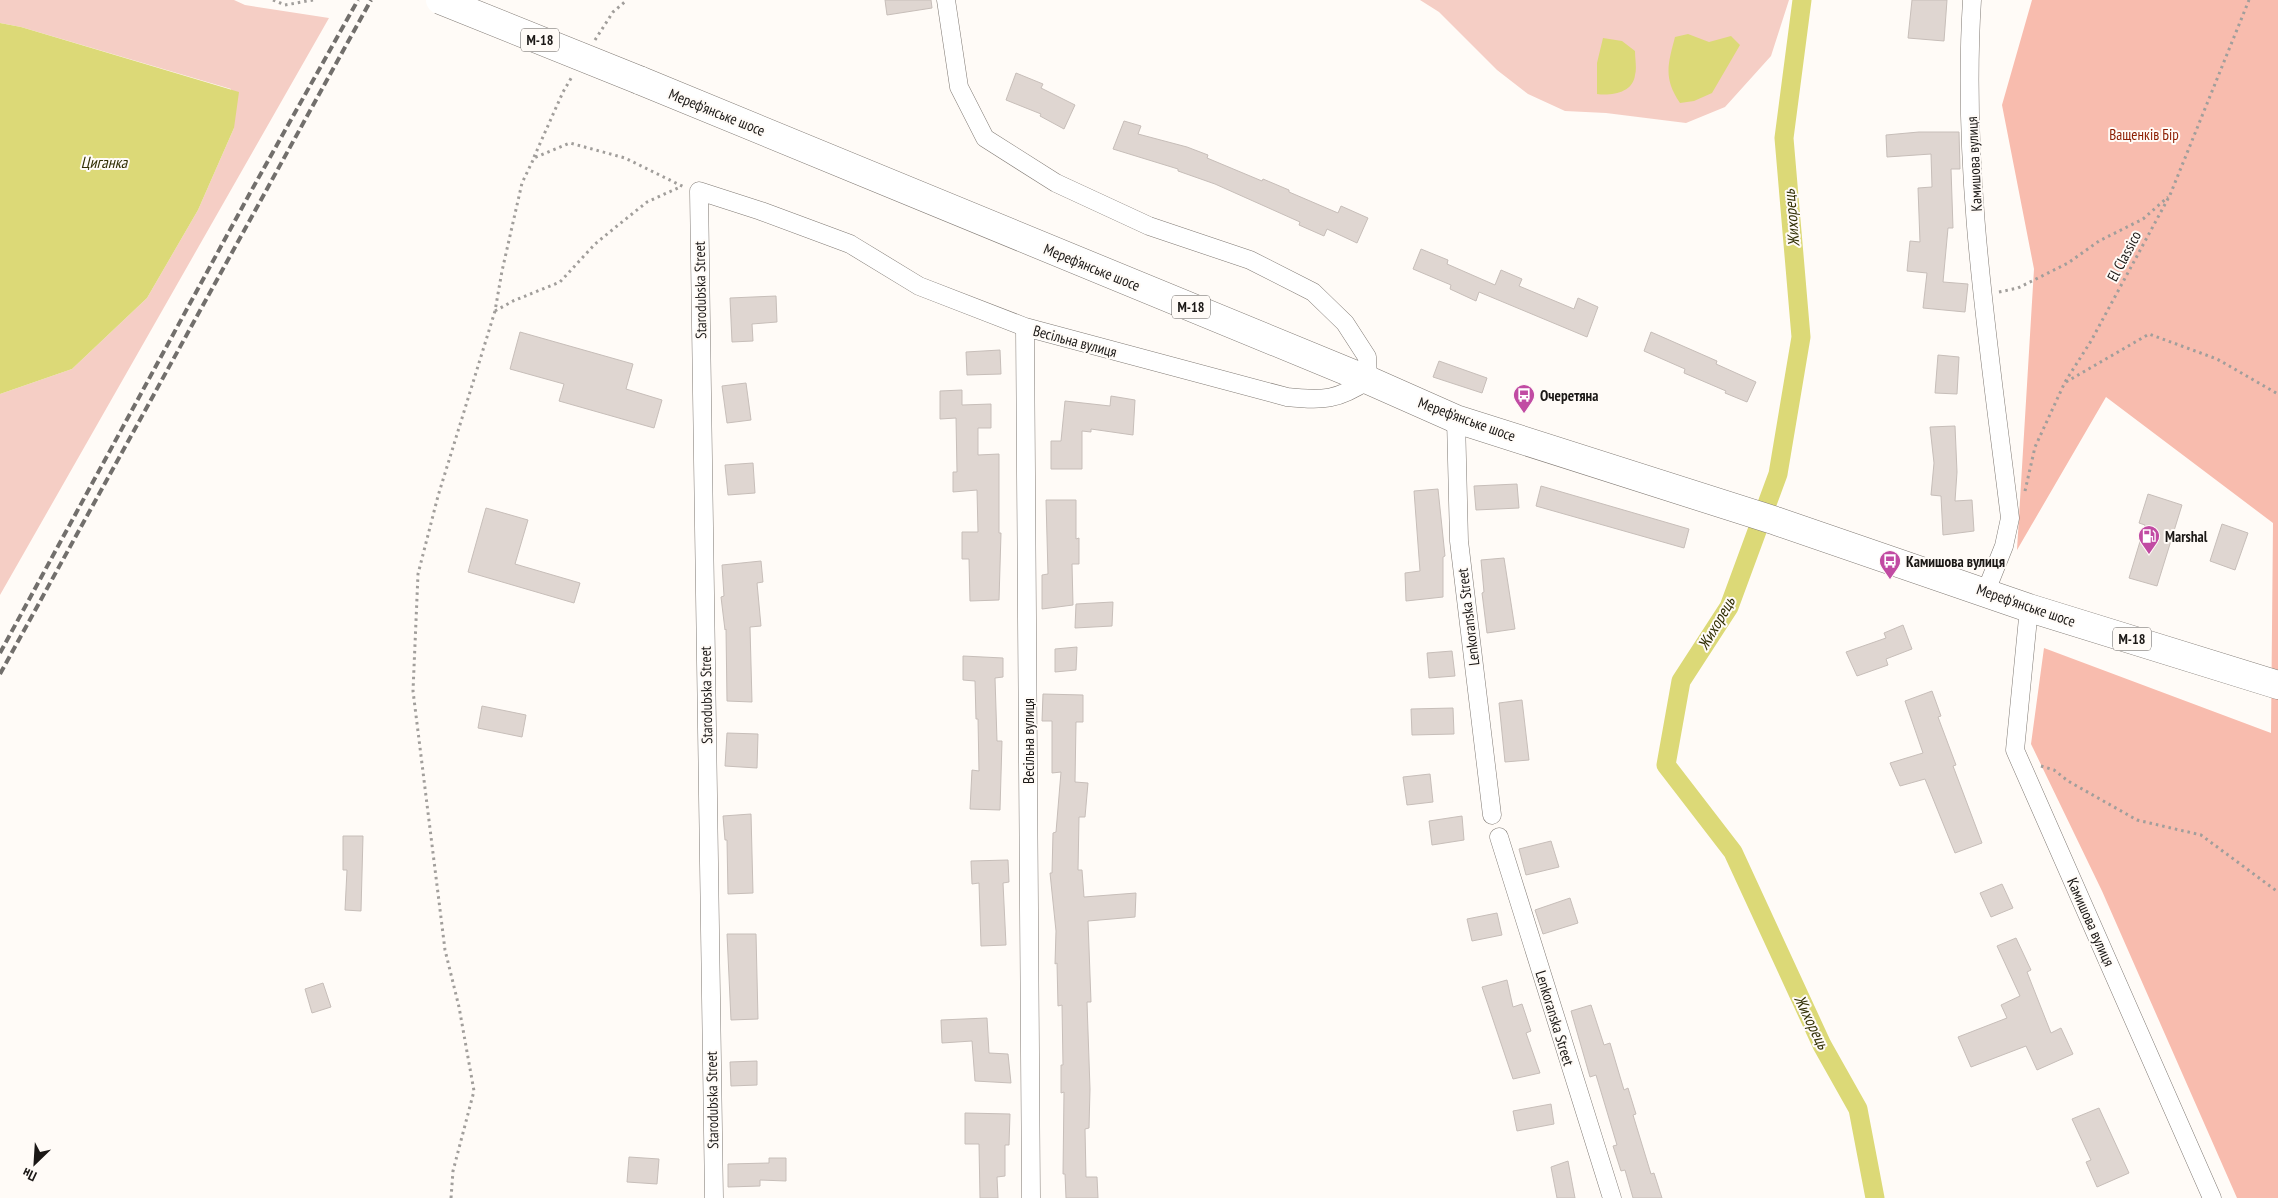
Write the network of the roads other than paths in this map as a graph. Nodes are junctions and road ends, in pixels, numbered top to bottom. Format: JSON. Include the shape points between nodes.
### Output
{"nodes":[{"id":1,"x":440,"y":0,"type":"edge"},
{"id":2,"x":946,"y":0,"type":"edge"},
{"id":3,"x":1972,"y":0,"type":"edge"},
{"id":4,"x":1025,"y":328,"type":"junction"},
{"id":5,"x":1368,"y":380,"type":"junction"},
{"id":6,"x":1456,"y":419,"type":"junction"},
{"id":7,"x":1776,"y":521,"type":"joint"},
{"id":8,"x":1986,"y":591,"type":"junction"},
{"id":9,"x":2029,"y":608,"type":"junction"},
{"id":10,"x":2278,"y":685,"type":"edge"},
{"id":11,"x":1492,"y":815,"type":"dead end"},
{"id":12,"x":1499,"y":838,"type":"dead end"},
{"id":13,"x":714,"y":1198,"type":"edge"},
{"id":14,"x":1031,"y":1198,"type":"edge"},
{"id":15,"x":1612,"y":1198,"type":"edge"},
{"id":16,"x":2212,"y":1198,"type":"edge"}],
"edges":[{"from":1,"to":5,"type":"highway","name":"Мереф’янське шосе","number":"М-18","bridge":true},
{"from":2,"to":5,"type":"street","via":[[959,87],[985,138],[1056,183],[1150,226],[1250,260],[1313,292],[1345,323],[1367,357]]},
{"from":3,"to":8,"type":"street","name":"Камишова вулиця","via":[[1969,54],[1973,162],[1983,295],[2010,518],[2004,546]]},
{"from":4,"to":5,"type":"street","name":"Весільна вулиця","via":[[1287,397],[1316,400],[1339,396]]},
{"from":4,"to":13,"type":"street","name":"Starodubska Street","via":[[918,286],[850,244],[699,191]]},
{"from":4,"to":14,"type":"street","name":"Весільна вулиця"},
{"from":5,"to":6,"type":"highway","name":"Мереф’янське шосе","number":"М-18"},
{"from":6,"to":7,"type":"highway","name":"Мереф’янське шосе","number":"М-18"},
{"from":6,"to":11,"type":"street","name":"Lenkoranska Street","via":[[1459,541]]},
{"from":7,"to":8,"type":"highway","name":"Мереф'янське шосе","number":"М-18"},
{"from":8,"to":9,"type":"highway","name":"Мереф'янське шосе","number":"М-18"},
{"from":9,"to":10,"type":"highway","name":"Мереф'янське шосе","number":"М-18"},
{"from":9,"to":16,"type":"street","name":"Камишова вулиця","via":[[2015,750]]},
{"from":12,"to":15,"type":"street","name":"Lenkoranska Street"}]}
